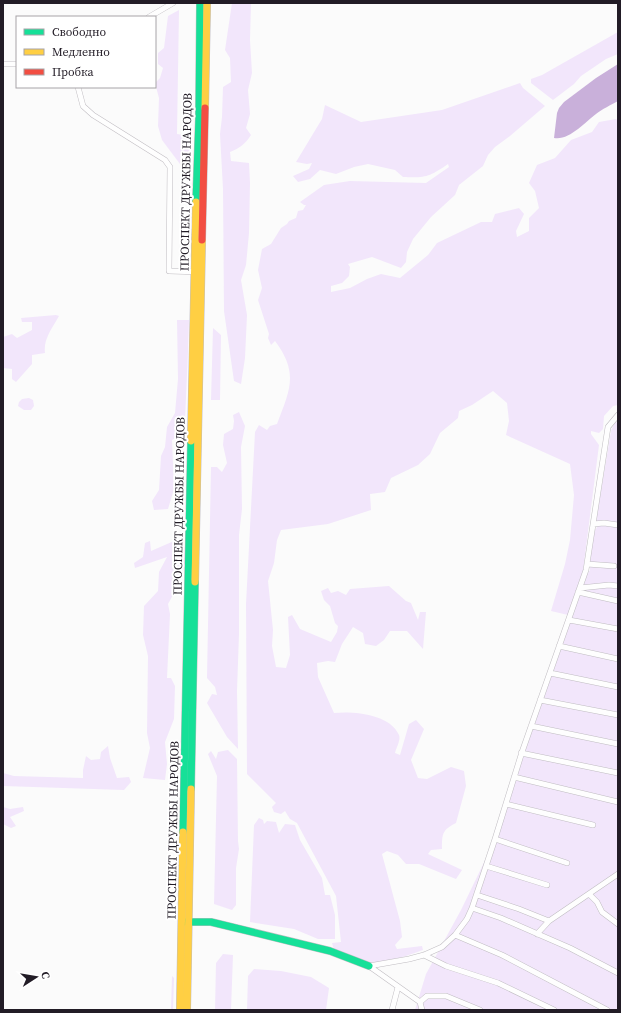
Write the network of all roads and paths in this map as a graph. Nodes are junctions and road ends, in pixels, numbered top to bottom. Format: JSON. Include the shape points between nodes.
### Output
{"nodes":[{"id":1,"x":173,"y":3,"type":"edge"},
{"id":2,"x":200,"y":3,"type":"edge"},
{"id":3,"x":207,"y":3,"type":"edge"},
{"id":4,"x":151,"y":16,"type":"edge"},
{"id":5,"x":3,"y":64,"type":"edge"},
{"id":6,"x":16,"y":64,"type":"edge"},
{"id":7,"x":78,"y":88,"type":"edge"},
{"id":8,"x":198,"y":272,"type":"junction"},
{"id":9,"x":618,"y":415,"type":"edge"},
{"id":10,"x":593,"y":524,"type":"junction"},
{"id":11,"x":618,"y":525,"type":"edge"},
{"id":12,"x":587,"y":564,"type":"junction"},
{"id":13,"x":614,"y":566,"type":"dead end"},
{"id":14,"x":618,"y":586,"type":"edge"},
{"id":15,"x":579,"y":590,"type":"junction"},
{"id":16,"x":618,"y":601,"type":"edge"},
{"id":17,"x":569,"y":620,"type":"junction"},
{"id":18,"x":618,"y":629,"type":"edge"},
{"id":19,"x":559,"y":646,"type":"junction"},
{"id":20,"x":618,"y":659,"type":"edge"},
{"id":21,"x":550,"y":673,"type":"junction"},
{"id":22,"x":618,"y":687,"type":"edge"},
{"id":23,"x":540,"y":700,"type":"junction"},
{"id":24,"x":618,"y":715,"type":"edge"},
{"id":25,"x":531,"y":726,"type":"junction"},
{"id":26,"x":618,"y":744,"type":"edge"},
{"id":27,"x":522,"y":753,"type":"junction"},
{"id":28,"x":618,"y":773,"type":"edge"},
{"id":29,"x":514,"y":777,"type":"junction"},
{"id":30,"x":618,"y":802,"type":"edge"},
{"id":31,"x":506,"y":804,"type":"junction"},
{"id":32,"x":593,"y":825,"type":"dead end"},
{"id":33,"x":495,"y":839,"type":"junction"},
{"id":34,"x":567,"y":863,"type":"dead end"},
{"id":35,"x":486,"y":866,"type":"junction"},
{"id":36,"x":618,"y":874,"type":"edge"},
{"id":37,"x":546,"y":885,"type":"dead end"},
{"id":38,"x":589,"y":894,"type":"junction"},
{"id":39,"x":477,"y":895,"type":"junction"},
{"id":40,"x":472,"y":908,"type":"junction"},
{"id":41,"x":186,"y":922,"type":"junction"},
{"id":42,"x":549,"y":922,"type":"junction"},
{"id":43,"x":618,"y":924,"type":"edge"},
{"id":44,"x":537,"y":934,"type":"junction"},
{"id":45,"x":455,"y":935,"type":"junction"},
{"id":46,"x":424,"y":955,"type":"junction"},
{"id":47,"x":370,"y":966,"type":"junction"},
{"id":48,"x":618,"y":973,"type":"edge"},
{"id":49,"x":398,"y":987,"type":"junction"},
{"id":50,"x":420,"y":1002,"type":"junction"},
{"id":51,"x":180,"y":1010,"type":"edge"},
{"id":52,"x":187,"y":1010,"type":"edge"},
{"id":53,"x":392,"y":1010,"type":"edge"},
{"id":54,"x":422,"y":1010,"type":"edge"},
{"id":55,"x":480,"y":1010,"type":"edge"},
{"id":56,"x":554,"y":1010,"type":"edge"},
{"id":57,"x":607,"y":1010,"type":"edge"}],
"edges":[{"from":1,"to":4,"type":"street"},
{"from":2,"to":8,"type":"main road","name":"ПРОСПЕКТ ДРУЖБЫ НАРОДОВ"},
{"from":3,"to":8,"type":"main road","name":"ПРОСПЕКТ ДРУЖБЫ НАРОДОВ"},
{"from":5,"to":6,"type":"street"},
{"from":7,"to":8,"type":"street","via":[[82,106],[165,160],[170,167],[169,271]]},
{"from":8,"to":41,"type":"main road","name":"ПРОСПЕКТ ДРУЖБЫ НАРОДОВ"},
{"from":9,"to":10,"type":"street","via":[[608,427]]},
{"from":10,"to":11,"type":"street"},
{"from":10,"to":12,"type":"street"},
{"from":12,"to":13,"type":"street"},
{"from":12,"to":15,"type":"street"},
{"from":14,"to":15,"type":"street"},
{"from":15,"to":16,"type":"street"},
{"from":15,"to":17,"type":"street"},
{"from":17,"to":18,"type":"street"},
{"from":17,"to":19,"type":"street"},
{"from":19,"to":20,"type":"street"},
{"from":19,"to":21,"type":"street"},
{"from":21,"to":22,"type":"street"},
{"from":21,"to":23,"type":"street"},
{"from":23,"to":24,"type":"street"},
{"from":23,"to":25,"type":"street"},
{"from":25,"to":26,"type":"street"},
{"from":25,"to":27,"type":"street"},
{"from":27,"to":28,"type":"street"},
{"from":27,"to":29,"type":"street"},
{"from":29,"to":30,"type":"street"},
{"from":29,"to":31,"type":"street"},
{"from":31,"to":32,"type":"street"},
{"from":31,"to":33,"type":"street"},
{"from":33,"to":34,"type":"street"},
{"from":33,"to":35,"type":"street"},
{"from":35,"to":37,"type":"street"},
{"from":35,"to":39,"type":"street"},
{"from":36,"to":38,"type":"street"},
{"from":38,"to":42,"type":"street"},
{"from":38,"to":43,"type":"street","via":[[602,912]]},
{"from":39,"to":40,"type":"street"},
{"from":39,"to":42,"type":"street"},
{"from":40,"to":44,"type":"street"},
{"from":40,"to":45,"type":"street"},
{"from":41,"to":47,"type":"main road","via":[[211,922],[330,951]]},
{"from":41,"to":51,"type":"main road","name":"ПРОСПЕКТ ДРУЖБЫ НАРОДОВ"},
{"from":41,"to":52,"type":"main road","name":"ПРОСПЕКТ ДРУЖБЫ НАРОДОВ"},
{"from":42,"to":44,"type":"street"},
{"from":44,"to":48,"type":"street"},
{"from":45,"to":46,"type":"street","via":[[442,947]]},
{"from":45,"to":57,"type":"street","via":[[502,955]]},
{"from":46,"to":47,"type":"street"},
{"from":46,"to":56,"type":"street","via":[[446,966],[498,983]]},
{"from":47,"to":49,"type":"street"},
{"from":49,"to":50,"type":"street"},
{"from":49,"to":53,"type":"street"},
{"from":50,"to":54,"type":"street"},
{"from":50,"to":55,"type":"street","via":[[427,996],[446,996]]}]}
